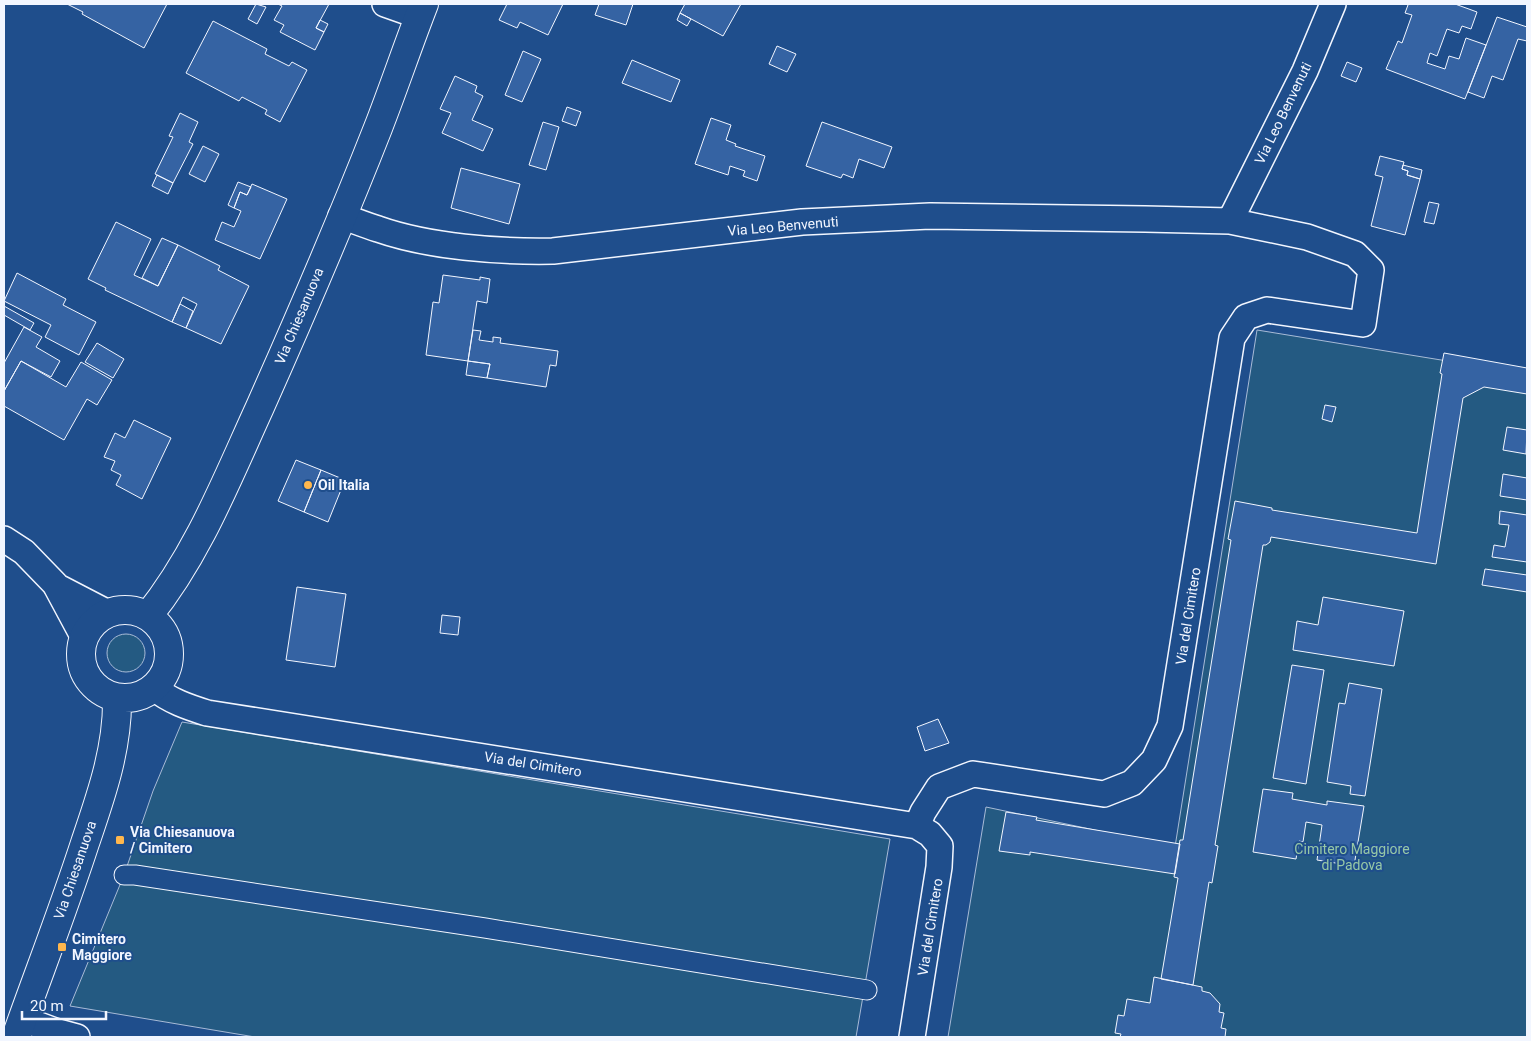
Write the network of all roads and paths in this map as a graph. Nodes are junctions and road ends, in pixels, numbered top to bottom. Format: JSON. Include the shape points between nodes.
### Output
{"nodes":[{"id":1,"x":384,"y":4,"type":"edge"},
{"id":2,"x":1333,"y":4,"type":"edge"},
{"id":3,"x":421,"y":10,"type":"edge"},
{"id":4,"x":341,"y":216,"type":"junction"},
{"id":5,"x":1230,"y":222,"type":"junction"},
{"id":6,"x":1363,"y":324,"type":"joint"},
{"id":7,"x":4,"y":539,"type":"edge"},
{"id":8,"x":56,"y":586,"type":"junction"},
{"id":9,"x":108,"y":613,"type":"junction"},
{"id":10,"x":148,"y":616,"type":"junction"},
{"id":11,"x":84,"y":638,"type":"junction"},
{"id":12,"x":154,"y":688,"type":"junction"},
{"id":13,"x":117,"y":698,"type":"junction"},
{"id":14,"x":917,"y":826,"type":"junction"},
{"id":15,"x":124,"y":875,"type":"dead end"},
{"id":16,"x":867,"y":990,"type":"dead end"},
{"id":17,"x":19,"y":1028,"type":"edge"},
{"id":18,"x":77,"y":1037,"type":"edge"},
{"id":19,"x":912,"y":1037,"type":"edge"}],
"edges":[{"from":1,"to":3,"type":"street"},
{"from":2,"to":5,"type":"street","name":"Via Leo Benvenuti"},
{"from":3,"to":4,"type":"main road","name":"Via Chiesanuova"},
{"from":4,"to":5,"type":"street","name":"Via Leo Benvenuti","via":[[421,241],[527,252],[802,222],[930,216]]},
{"from":4,"to":10,"type":"main road","name":"Via Chiesanuova","via":[[211,515],[185,564]]},
{"from":5,"to":6,"type":"street","name":"Via Leo Benvenuti","via":[[1307,237],[1355,254],[1371,270]]},
{"from":6,"to":14,"type":"street","name":"Via del Cimitero","via":[[1267,310],[1246,318],[1232,338],[1170,726],[1154,760],[1132,783],[1104,794],[973,774],[939,787]]},
{"from":7,"to":8,"type":"street","via":[[24,552]]},
{"from":8,"to":9,"type":"street"},
{"from":8,"to":11,"type":"street"},
{"from":9,"to":10,"type":"main road","via":[[122,610]]},
{"from":9,"to":11,"type":"main road","via":[[90,627]]},
{"from":10,"to":12,"type":"main road","via":[[159,625],[169,650],[163,677]]},
{"from":11,"to":13,"type":"main road","via":[[81,650],[86,676],[105,694]]},
{"from":12,"to":13,"type":"main road","via":[[143,695]]},
{"from":12,"to":14,"type":"street","name":"Via del Cimitero","via":[[181,705],[223,716]]},
{"from":13,"to":17,"type":"main road","name":"Via Chiesanuova","via":[[118,717],[104,786]]},
{"from":14,"to":19,"type":"street","name":"Via del Cimitero","via":[[940,846]]},
{"from":15,"to":16,"type":"street","via":[[475,926]]},
{"from":17,"to":18,"type":"street","via":[[55,1031]]}]}
